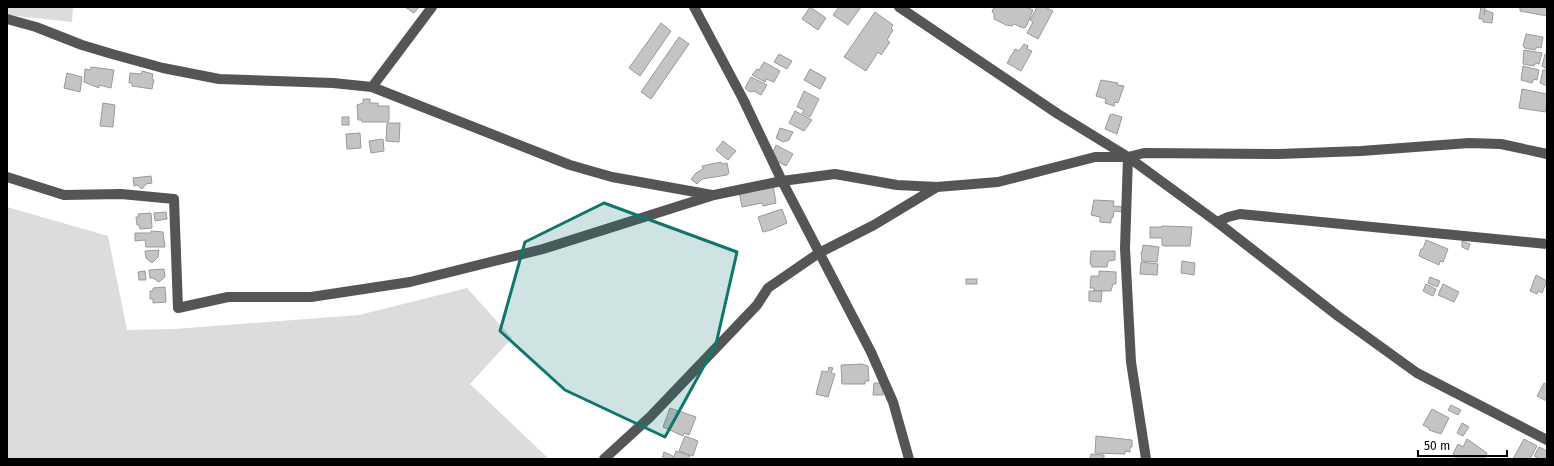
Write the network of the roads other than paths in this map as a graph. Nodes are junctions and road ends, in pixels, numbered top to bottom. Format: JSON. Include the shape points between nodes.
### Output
{"nodes":[{"id":1,"x":432,"y":7,"type":"edge"},
{"id":2,"x":694,"y":7,"type":"edge"},
{"id":3,"x":900,"y":7,"type":"edge"},
{"id":4,"x":7,"y":19,"type":"edge"},
{"id":5,"x":372,"y":87,"type":"junction"},
{"id":6,"x":1547,"y":154,"type":"edge"},
{"id":7,"x":1128,"y":157,"type":"junction"},
{"id":8,"x":7,"y":177,"type":"edge"},
{"id":9,"x":782,"y":181,"type":"junction"},
{"id":10,"x":937,"y":187,"type":"junction"},
{"id":11,"x":714,"y":196,"type":"junction"},
{"id":12,"x":1217,"y":222,"type":"junction"},
{"id":13,"x":1547,"y":244,"type":"edge"},
{"id":14,"x":819,"y":253,"type":"junction"},
{"id":15,"x":1547,"y":440,"type":"edge"},
{"id":16,"x":604,"y":459,"type":"edge"},
{"id":17,"x":909,"y":459,"type":"edge"},
{"id":18,"x":1146,"y":459,"type":"edge"}],
"edges":[{"from":1,"to":5,"type":"street"},
{"from":2,"to":9,"type":"street","via":[[743,99]]},
{"from":3,"to":7,"type":"street","via":[[1058,114]]},
{"from":4,"to":5,"type":"street","via":[[112,54],[162,68],[219,79]]},
{"from":5,"to":11,"type":"street","via":[[570,165],[612,177]]},
{"from":6,"to":7,"type":"street","via":[[1501,144],[1469,143],[1361,151],[1287,154],[1144,153]]},
{"from":7,"to":10,"type":"street","via":[[1094,157],[998,182]]},
{"from":7,"to":12,"type":"street"},
{"from":7,"to":18,"type":"street","via":[[1125,248],[1131,354]]},
{"from":8,"to":11,"type":"street","via":[[64,195],[121,194],[174,199],[178,308],[228,296],[311,298],[410,282],[543,249]]},
{"from":9,"to":10,"type":"street","via":[[835,174],[897,185]]},
{"from":9,"to":11,"type":"street"},
{"from":9,"to":14,"type":"street"},
{"from":10,"to":14,"type":"street","via":[[874,225]]},
{"from":12,"to":13,"type":"street","via":[[1240,214]]},
{"from":12,"to":15,"type":"street","via":[[1338,316],[1417,373]]},
{"from":14,"to":16,"type":"street","via":[[768,288],[756,305],[650,417]]},
{"from":14,"to":17,"type":"street","via":[[871,352],[893,402]]}]}
